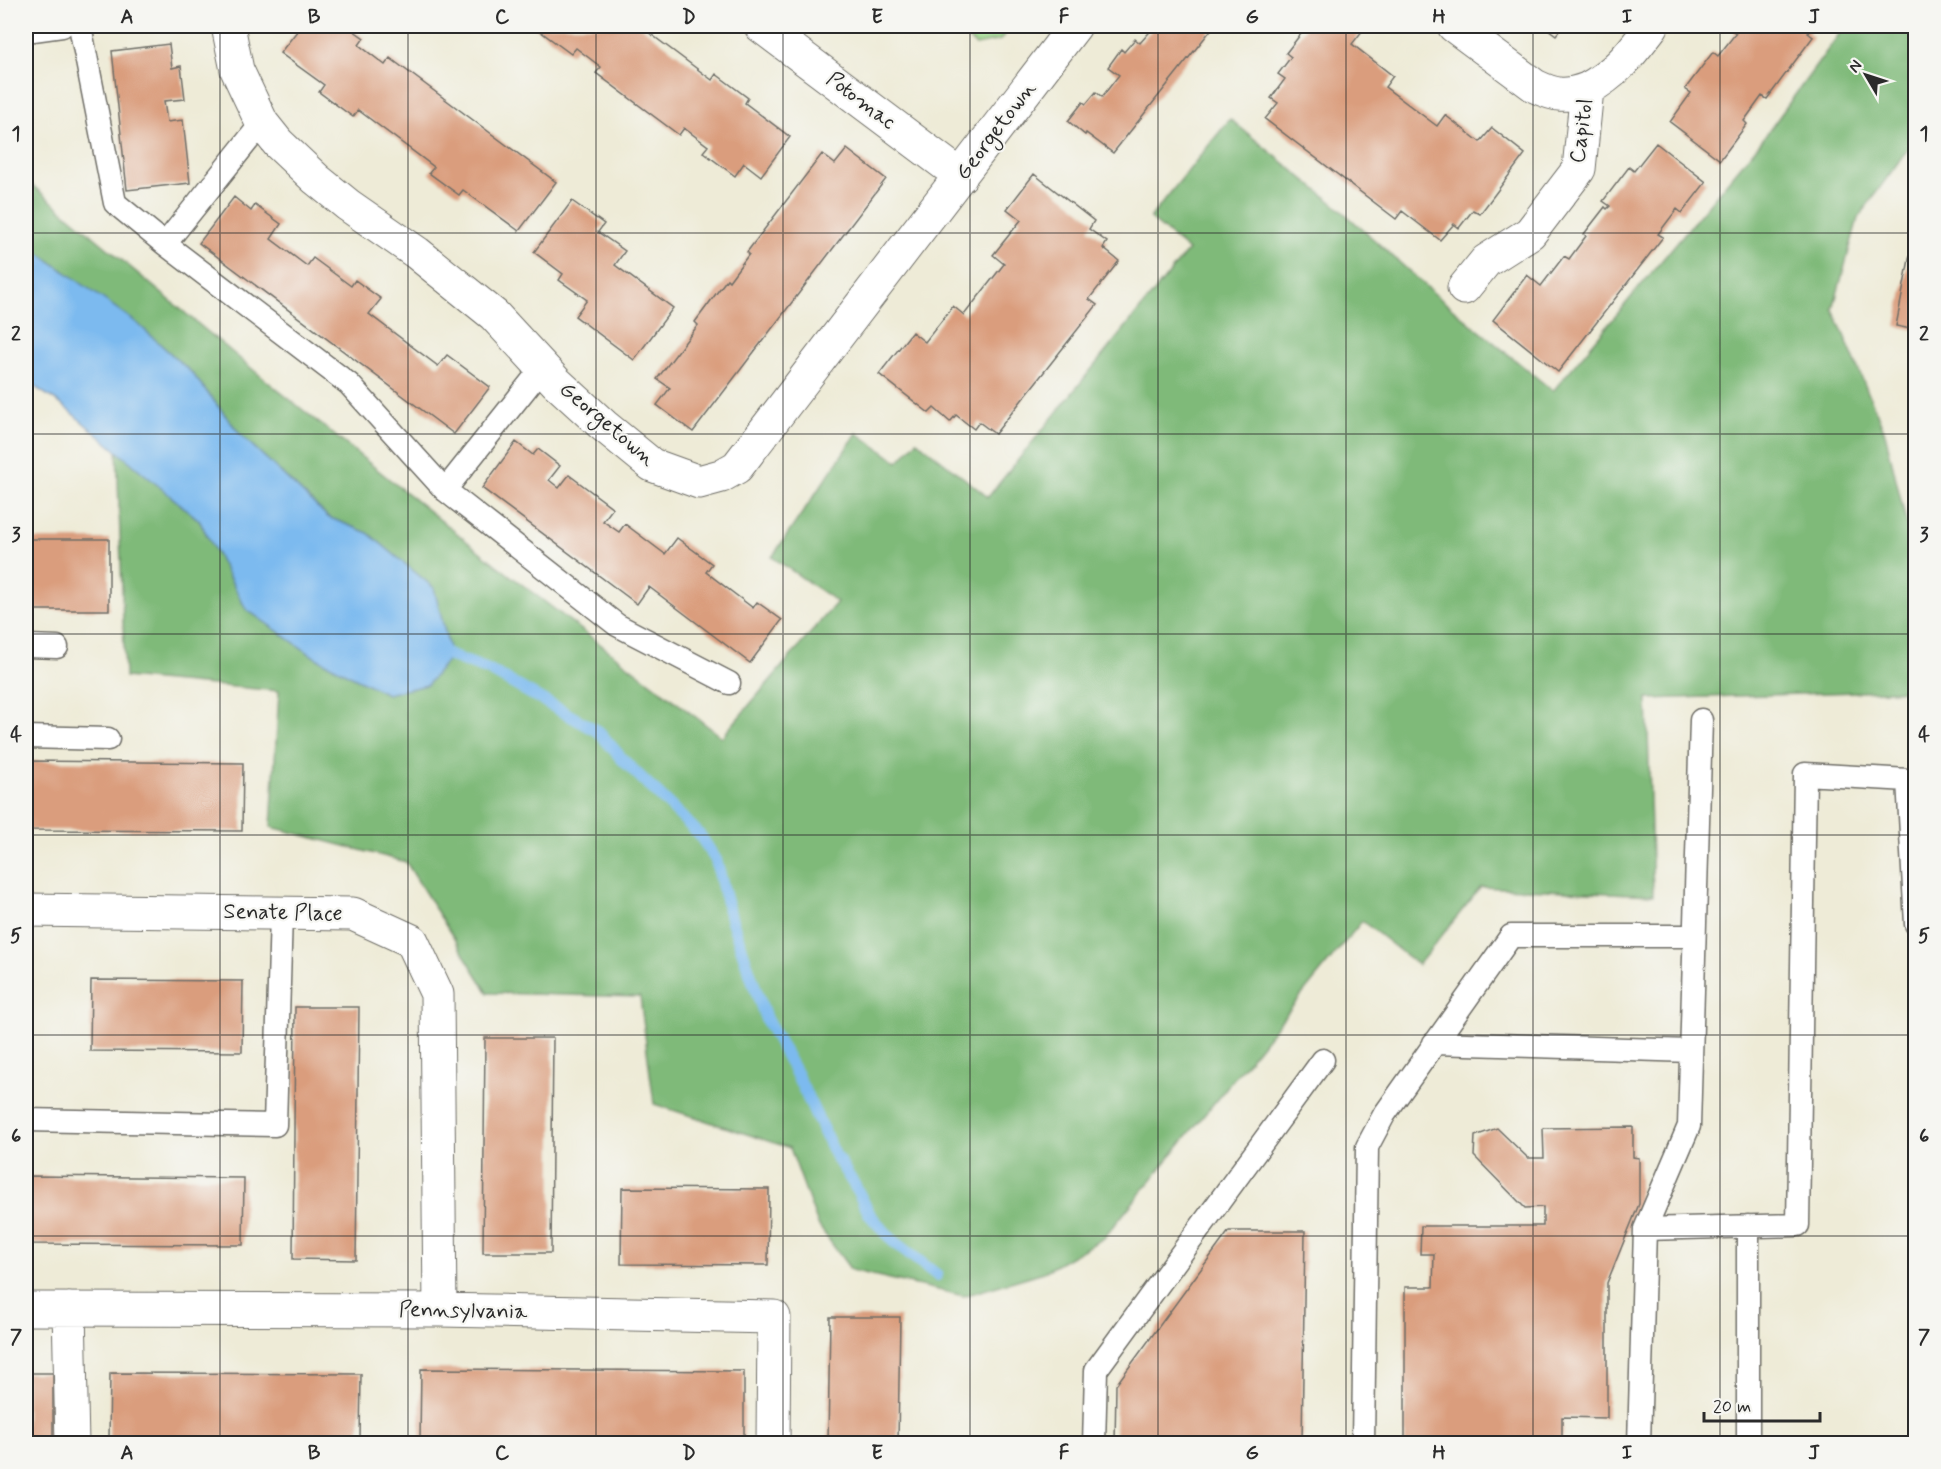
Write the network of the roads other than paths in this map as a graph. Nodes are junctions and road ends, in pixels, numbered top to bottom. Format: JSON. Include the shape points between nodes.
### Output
{"nodes":[{"id":1,"x":62,"y":26,"type":"edge"},
{"id":2,"x":80,"y":26,"type":"edge"},
{"id":3,"x":228,"y":26,"type":"edge"},
{"id":4,"x":761,"y":26,"type":"edge"},
{"id":5,"x":1076,"y":26,"type":"edge"},
{"id":6,"x":1454,"y":26,"type":"edge"},
{"id":7,"x":1652,"y":26,"type":"edge"},
{"id":8,"x":26,"y":31,"type":"edge"},
{"id":9,"x":1587,"y":88,"type":"junction"},
{"id":10,"x":262,"y":123,"type":"junction"},
{"id":11,"x":961,"y":176,"type":"junction"},
{"id":12,"x":165,"y":244,"type":"junction"},
{"id":13,"x":1464,"y":288,"type":"dead end"},
{"id":14,"x":543,"y":367,"type":"junction"},
{"id":15,"x":445,"y":490,"type":"junction"},
{"id":16,"x":26,"y":646,"type":"edge"},
{"id":17,"x":57,"y":647,"type":"dead end"},
{"id":18,"x":729,"y":683,"type":"dead end"},
{"id":19,"x":1701,"y":720,"type":"dead end"},
{"id":20,"x":26,"y":737,"type":"edge"},
{"id":21,"x":108,"y":739,"type":"dead end"},
{"id":22,"x":1912,"y":783,"type":"edge"},
{"id":23,"x":26,"y":910,"type":"edge"},
{"id":24,"x":281,"y":913,"type":"junction"},
{"id":25,"x":1916,"y":924,"type":"edge"},
{"id":26,"x":1694,"y":936,"type":"junction"},
{"id":27,"x":1434,"y":1043,"type":"junction"},
{"id":28,"x":1691,"y":1051,"type":"junction"},
{"id":29,"x":1323,"y":1060,"type":"dead end"},
{"id":30,"x":26,"y":1120,"type":"edge"},
{"id":31,"x":1748,"y":1226,"type":"junction"},
{"id":32,"x":1645,"y":1229,"type":"junction"},
{"id":33,"x":26,"y":1309,"type":"edge"},
{"id":34,"x":69,"y":1309,"type":"junction"},
{"id":35,"x":440,"y":1310,"type":"junction"},
{"id":36,"x":72,"y":1443,"type":"edge"},
{"id":37,"x":773,"y":1443,"type":"edge"},
{"id":38,"x":1094,"y":1443,"type":"edge"},
{"id":39,"x":1363,"y":1443,"type":"edge"},
{"id":40,"x":1639,"y":1443,"type":"edge"},
{"id":41,"x":1748,"y":1443,"type":"edge"}],
"edges":[{"from":1,"to":8,"type":"lane"},
{"from":2,"to":12,"type":"lane","via":[[115,203]]},
{"from":3,"to":10,"type":"street","name":"Georgetown","via":[[237,70]]},
{"from":4,"to":11,"type":"street","name":"Potomac"},
{"from":5,"to":11,"type":"street","name":"Georgetown"},
{"from":6,"to":9,"type":"street","via":[[1550,93],[1569,95]]},
{"from":7,"to":9,"type":"street","name":"Capitol","via":[[1627,59],[1604,80]]},
{"from":9,"to":13,"type":"street","name":"Capitol","via":[[1579,169],[1530,233],[1486,261]]},
{"from":10,"to":12,"type":"lane"},
{"from":10,"to":14,"type":"street","name":"Georgetown","via":[[278,144],[316,179],[494,315]]},
{"from":11,"to":14,"type":"street","name":"Georgetown","via":[[737,467],[721,476],[699,482],[652,465],[603,425]]},
{"from":12,"to":15,"type":"lane","via":[[349,384]]},
{"from":14,"to":15,"type":"lane"},
{"from":15,"to":18,"type":"lane","via":[[617,625]]},
{"from":16,"to":17,"type":"lane"},
{"from":19,"to":26,"type":"lane"},
{"from":20,"to":21,"type":"lane"},
{"from":22,"to":25,"type":"lane"},
{"from":22,"to":31,"type":"lane","via":[[1805,774],[1798,1225]]},
{"from":23,"to":24,"type":"street","name":"Senate Place"},
{"from":24,"to":30,"type":"lane","via":[[275,1125]]},
{"from":24,"to":35,"type":"street","name":"Senate Place","via":[[353,914],[412,941],[437,994]]},
{"from":26,"to":27,"type":"lane","via":[[1512,936]]},
{"from":26,"to":28,"type":"lane"},
{"from":27,"to":28,"type":"lane"},
{"from":27,"to":39,"type":"lane","via":[[1384,1115],[1367,1147]]},
{"from":28,"to":32,"type":"lane","via":[[1689,1126]]},
{"from":29,"to":38,"type":"lane","via":[[1096,1370]]},
{"from":31,"to":32,"type":"lane"},
{"from":31,"to":41,"type":"lane"},
{"from":32,"to":40,"type":"lane"},
{"from":33,"to":34,"type":"street","name":"Pennsylvania"},
{"from":34,"to":35,"type":"street","name":"Pennsylvania"},
{"from":34,"to":36,"type":"street"},
{"from":35,"to":37,"type":"street","name":"Pennsylvania","via":[[774,1317]]}]}
